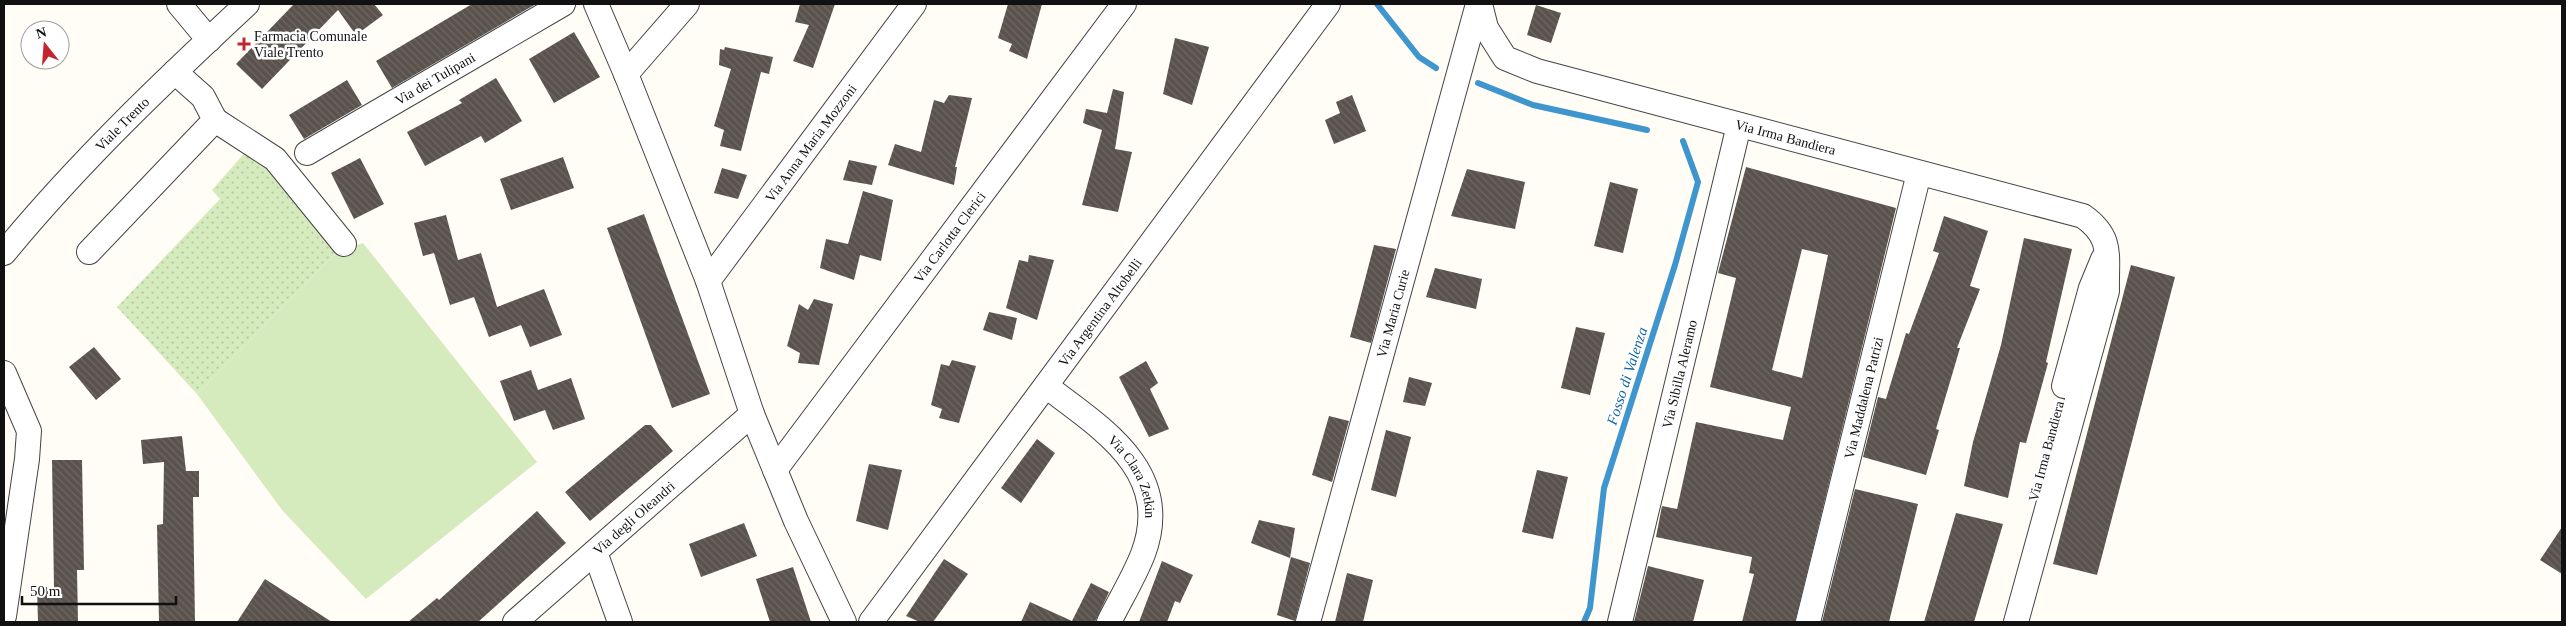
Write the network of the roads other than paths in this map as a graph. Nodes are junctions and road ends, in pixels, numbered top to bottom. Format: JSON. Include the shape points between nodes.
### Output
{"nodes":[{"id":1,"x":179,"y":4,"type":"edge"},
{"id":2,"x":248,"y":4,"type":"edge"},
{"id":3,"x":562,"y":4,"type":"edge"},
{"id":4,"x":596,"y":4,"type":"edge"},
{"id":5,"x":687,"y":4,"type":"edge"},
{"id":6,"x":914,"y":4,"type":"edge"},
{"id":7,"x":1124,"y":4,"type":"edge"},
{"id":8,"x":1328,"y":4,"type":"edge"},
{"id":9,"x":1479,"y":4,"type":"edge"},
{"id":10,"x":209,"y":40,"type":"junction"},
{"id":11,"x":175,"y":72,"type":"junction"},
{"id":12,"x":626,"y":74,"type":"junction"},
{"id":13,"x":215,"y":120,"type":"junction"},
{"id":14,"x":1739,"y":125,"type":"junction"},
{"id":15,"x":307,"y":153,"type":"dead end"},
{"id":16,"x":1919,"y":173,"type":"junction"},
{"id":17,"x":344,"y":244,"type":"dead end"},
{"id":18,"x":4,"y":252,"type":"edge"},
{"id":19,"x":89,"y":252,"type":"dead end"},
{"id":20,"x":2106,"y":252,"type":"junction"},
{"id":21,"x":708,"y":281,"type":"junction"},
{"id":22,"x":4,"y":373,"type":"edge"},
{"id":23,"x":1046,"y":386,"type":"junction"},
{"id":24,"x":752,"y":414,"type":"junction"},
{"id":25,"x":775,"y":470,"type":"junction"},
{"id":26,"x":595,"y":552,"type":"junction"},
{"id":27,"x":4,"y":616,"type":"edge"},
{"id":28,"x":515,"y":622,"type":"edge"},
{"id":29,"x":620,"y":622,"type":"edge"},
{"id":30,"x":844,"y":622,"type":"edge"},
{"id":31,"x":871,"y":622,"type":"edge"},
{"id":32,"x":1109,"y":622,"type":"edge"},
{"id":33,"x":1308,"y":622,"type":"edge"},
{"id":34,"x":1620,"y":622,"type":"edge"},
{"id":35,"x":1808,"y":622,"type":"edge"},
{"id":36,"x":1999,"y":622,"type":"edge"},
{"id":37,"x":2016,"y":622,"type":"edge"}],
"edges":[{"from":1,"to":10,"type":"street"},
{"from":2,"to":10,"type":"street","name":"Viale Trento"},
{"from":3,"to":15,"type":"street","name":"Via dei Tulipani"},
{"from":4,"to":12,"type":"street"},
{"from":5,"to":12,"type":"street"},
{"from":6,"to":21,"type":"street","name":"Via Anna Maria Mozzoni"},
{"from":7,"to":25,"type":"street","name":"Via Carlotta Clerici"},
{"from":8,"to":23,"type":"street","name":"Via Argentina Altobelli"},
{"from":9,"to":14,"type":"street","name":"Via Irma Bandiera","via":[[1486,28],[1505,58],[1537,71]]},
{"from":9,"to":33,"type":"street","name":"Via Maria Curie"},
{"from":10,"to":11,"type":"street","name":"Viale Trento"},
{"from":11,"to":13,"type":"street","via":[[203,97]]},
{"from":11,"to":18,"type":"street","name":"Viale Trento","via":[[52,195]]},
{"from":12,"to":21,"type":"street"},
{"from":13,"to":17,"type":"street","via":[[275,159]]},
{"from":13,"to":19,"type":"street"},
{"from":14,"to":16,"type":"street","name":"Via Irma Bandiera"},
{"from":14,"to":34,"type":"street","name":"Via Sibilla Aleramo"},
{"from":16,"to":20,"type":"street","name":"Via Irma Bandiera","via":[[2083,216],[2105,237]]},
{"from":16,"to":35,"type":"street","name":"Via Maddalena Patrizi"},
{"from":20,"to":36,"type":"street","name":"Via Irma Bandiera","via":[[2091,288]]},
{"from":20,"to":37,"type":"street","name":"Via Irma Bandiera","via":[[2107,290]]},
{"from":21,"to":24,"type":"street"},
{"from":22,"to":27,"type":"street","via":[[29,431]]},
{"from":23,"to":31,"type":"street","name":"Via Argentina Altobelli"},
{"from":23,"to":32,"type":"street","name":"Via Clara Zetkin","via":[[1119,444],[1138,470],[1149,498],[1150,518],[1143,553]]},
{"from":24,"to":25,"type":"street"},
{"from":24,"to":26,"type":"street","name":"Via degli Oleandri"},
{"from":25,"to":30,"type":"street"},
{"from":26,"to":28,"type":"street","name":"Via degli Oleandri"},
{"from":26,"to":29,"type":"street"}]}
